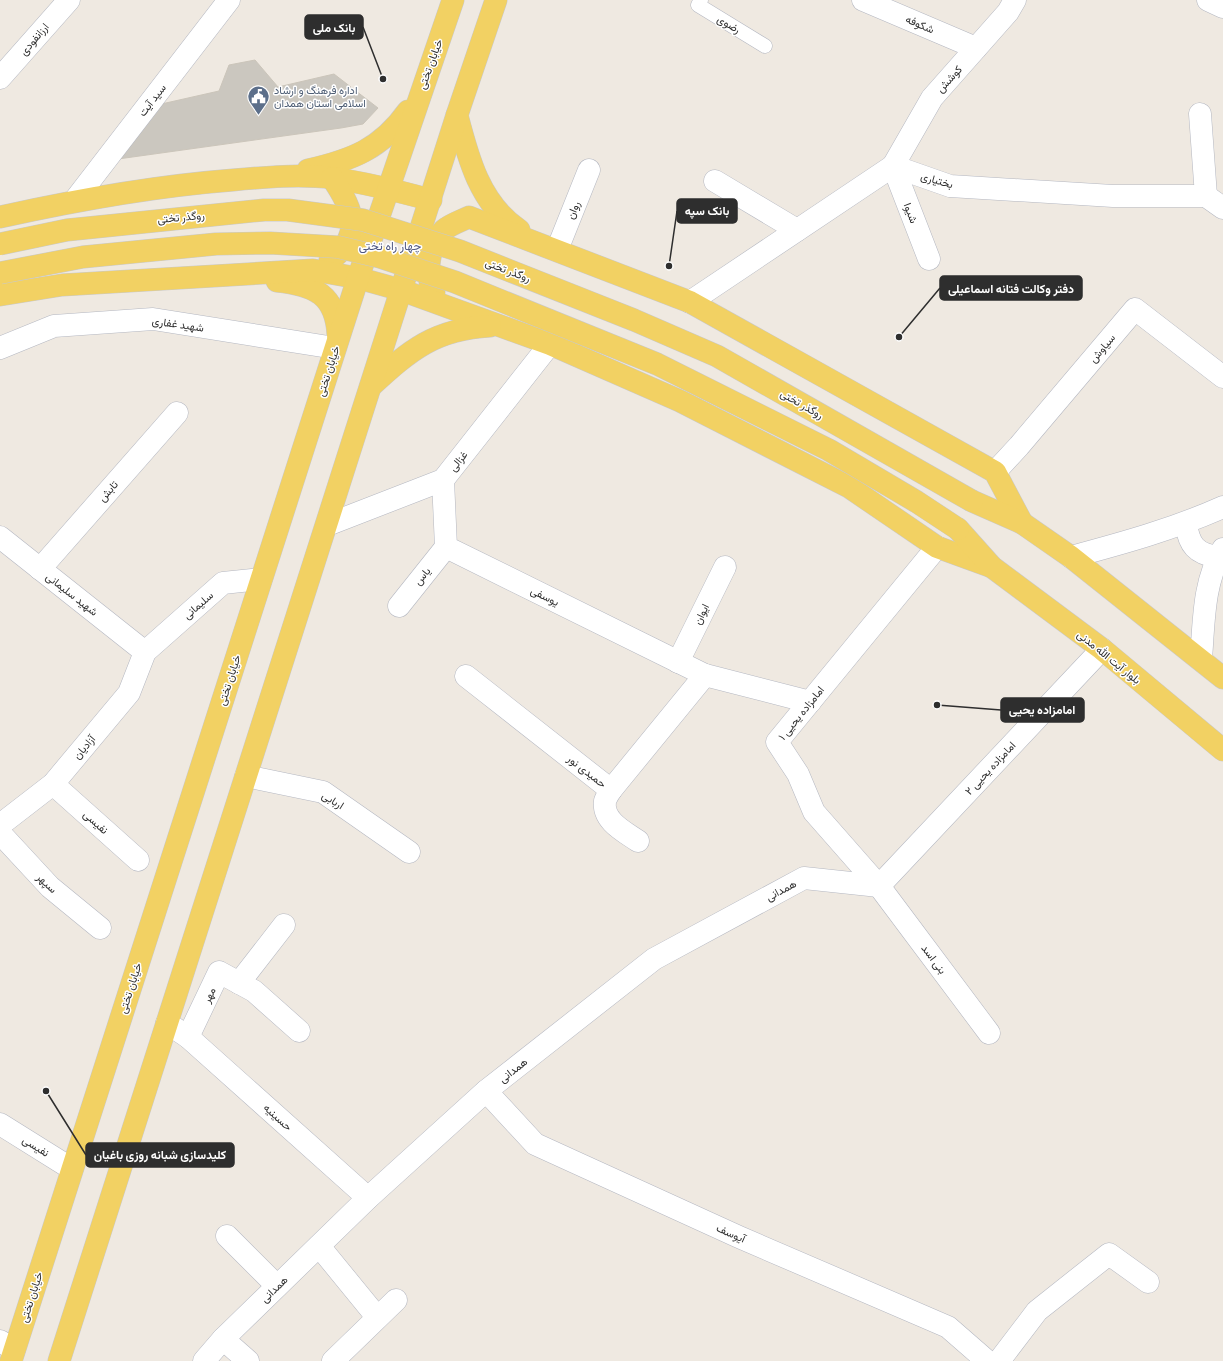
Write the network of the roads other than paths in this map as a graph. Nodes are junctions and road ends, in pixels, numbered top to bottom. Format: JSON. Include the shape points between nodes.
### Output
{"nodes":[{"id":1,"x":69,"y":0,"type":"edge"},
{"id":2,"x":229,"y":0,"type":"edge"},
{"id":3,"x":453,"y":0,"type":"edge"},
{"id":4,"x":496,"y":0,"type":"edge"},
{"id":5,"x":701,"y":0,"type":"edge"},
{"id":6,"x":863,"y":0,"type":"edge"},
{"id":7,"x":1015,"y":0,"type":"edge"},
{"id":8,"x":1208,"y":0,"type":"edge"},
{"id":9,"x":1223,"y":7,"type":"edge"},
{"id":10,"x":765,"y":46,"type":"dead end"},
{"id":11,"x":976,"y":48,"type":"junction"},
{"id":12,"x":0,"y":78,"type":"edge"},
{"id":13,"x":419,"y":96,"type":"junction"},
{"id":14,"x":1200,"y":114,"type":"dead end"},
{"id":15,"x":457,"y":115,"type":"junction"},
{"id":16,"x":893,"y":166,"type":"junction"},
{"id":17,"x":589,"y":170,"type":"dead end"},
{"id":18,"x":283,"y":176,"type":"junction"},
{"id":19,"x":332,"y":178,"type":"junction"},
{"id":20,"x":716,"y":181,"type":"dead end"},
{"id":21,"x":387,"y":188,"type":"junction"},
{"id":22,"x":75,"y":200,"type":"junction"},
{"id":23,"x":431,"y":200,"type":"junction"},
{"id":24,"x":1214,"y":202,"type":"edge"},
{"id":25,"x":0,"y":217,"type":"edge"},
{"id":26,"x":797,"y":230,"type":"junction"},
{"id":27,"x":535,"y":241,"type":"junction"},
{"id":28,"x":0,"y":244,"type":"edge"},
{"id":29,"x":557,"y":250,"type":"junction"},
{"id":30,"x":928,"y":259,"type":"dead end"},
{"id":31,"x":313,"y":270,"type":"junction"},
{"id":32,"x":0,"y":273,"type":"edge"},
{"id":33,"x":214,"y":275,"type":"junction"},
{"id":34,"x":358,"y":278,"type":"junction"},
{"id":35,"x":402,"y":290,"type":"junction"},
{"id":36,"x":0,"y":295,"type":"edge"},
{"id":37,"x":690,"y":302,"type":"junction"},
{"id":38,"x":442,"y":306,"type":"junction"},
{"id":39,"x":497,"y":326,"type":"junction"},
{"id":40,"x":337,"y":343,"type":"junction"},
{"id":41,"x":550,"y":344,"type":"junction"},
{"id":42,"x":0,"y":348,"type":"edge"},
{"id":43,"x":1223,"y":377,"type":"edge"},
{"id":44,"x":370,"y":387,"type":"junction"},
{"id":45,"x":176,"y":413,"type":"dead end"},
{"id":46,"x":995,"y":472,"type":"junction"},
{"id":47,"x":444,"y":480,"type":"junction"},
{"id":48,"x":1223,"y":508,"type":"edge"},
{"id":49,"x":1022,"y":523,"type":"junction"},
{"id":50,"x":1186,"y":524,"type":"junction"},
{"id":51,"x":327,"y":525,"type":"junction"},
{"id":52,"x":0,"y":537,"type":"edge"},
{"id":53,"x":446,"y":547,"type":"junction"},
{"id":54,"x":937,"y":547,"type":"junction"},
{"id":55,"x":1221,"y":553,"type":"edge"},
{"id":56,"x":1071,"y":556,"type":"junction"},
{"id":57,"x":724,"y":567,"type":"dead end"},
{"id":58,"x":992,"y":567,"type":"junction"},
{"id":59,"x":40,"y":569,"type":"junction"},
{"id":60,"x":261,"y":580,"type":"junction"},
{"id":61,"x":398,"y":606,"type":"dead end"},
{"id":62,"x":1102,"y":649,"type":"junction"},
{"id":63,"x":145,"y":652,"type":"junction"},
{"id":64,"x":1201,"y":660,"type":"junction"},
{"id":65,"x":678,"y":662,"type":"junction"},
{"id":66,"x":705,"y":675,"type":"junction"},
{"id":67,"x":466,"y":676,"type":"dead end"},
{"id":68,"x":1223,"y":678,"type":"edge"},
{"id":69,"x":810,"y":702,"type":"junction"},
{"id":70,"x":1223,"y":750,"type":"edge"},
{"id":71,"x":246,"y":776,"type":"junction"},
{"id":72,"x":53,"y":784,"type":"junction"},
{"id":73,"x":611,"y":790,"type":"junction"},
{"id":74,"x":0,"y":825,"type":"edge"},
{"id":75,"x":0,"y":833,"type":"edge"},
{"id":76,"x":638,"y":841,"type":"dead end"},
{"id":77,"x":409,"y":852,"type":"dead end"},
{"id":78,"x":138,"y":860,"type":"dead end"},
{"id":79,"x":878,"y":886,"type":"junction"},
{"id":80,"x":284,"y":925,"type":"dead end"},
{"id":81,"x":100,"y":928,"type":"dead end"},
{"id":82,"x":239,"y":983,"type":"junction"},
{"id":83,"x":167,"y":1023,"type":"junction"},
{"id":84,"x":299,"y":1031,"type":"dead end"},
{"id":85,"x":989,"y":1033,"type":"dead end"},
{"id":86,"x":188,"y":1037,"type":"junction"},
{"id":87,"x":486,"y":1091,"type":"junction"},
{"id":88,"x":0,"y":1124,"type":"edge"},
{"id":89,"x":72,"y":1169,"type":"junction"},
{"id":90,"x":368,"y":1198,"type":"junction"},
{"id":91,"x":227,"y":1236,"type":"dead end"},
{"id":92,"x":319,"y":1246,"type":"junction"},
{"id":93,"x":1148,"y":1282,"type":"dead end"},
{"id":94,"x":277,"y":1286,"type":"junction"},
{"id":95,"x":396,"y":1300,"type":"dead end"},
{"id":96,"x":377,"y":1318,"type":"junction"},
{"id":97,"x":222,"y":1339,"type":"junction"},
{"id":98,"x":8,"y":1351,"type":"edge"},
{"id":99,"x":59,"y":1361,"type":"edge"},
{"id":100,"x":204,"y":1361,"type":"edge"},
{"id":101,"x":248,"y":1361,"type":"edge"},
{"id":102,"x":333,"y":1361,"type":"edge"},
{"id":103,"x":986,"y":1361,"type":"edge"},
{"id":104,"x":999,"y":1361,"type":"edge"}],
"edges":[{"from":1,"to":12,"type":"street","name":"ارزانفودی"},
{"from":2,"to":22,"type":"street","name":"سید آیت"},
{"from":3,"to":13,"type":"main road","name":"خیابان تختی"},
{"from":4,"to":15,"type":"main road"},
{"from":5,"to":10,"type":"lane","name":"رضوی","via":[[698,5]]},
{"from":6,"to":11,"type":"street","name":"شکوفه"},
{"from":7,"to":11,"type":"street","name":"کوشش","via":[[1008,12]]},
{"from":8,"to":9,"type":"street"},
{"from":11,"to":16,"type":"street","name":"کوشش","via":[[932,98]]},
{"from":13,"to":18,"type":"main road","via":[[390,133],[366,152],[333,165]]},
{"from":13,"to":21,"type":"main road","name":"خیابان تختی"},
{"from":14,"to":24,"type":"street"},
{"from":15,"to":23,"type":"main road"},
{"from":15,"to":27,"type":"main road","via":[[468,156],[486,196],[514,227]]},
{"from":16,"to":24,"type":"street","name":"بختیاری","via":[[950,186]]},
{"from":16,"to":26,"type":"street"},
{"from":16,"to":30,"type":"street","name":"شیوا"},
{"from":17,"to":29,"type":"street","name":"روان"},
{"from":18,"to":19,"type":"main road"},
{"from":18,"to":22,"type":"main road","via":[[192,183]]},
{"from":19,"to":21,"type":"main road"},
{"from":19,"to":31,"type":"main road","via":[[351,212],[350,236],[337,254]]},
{"from":20,"to":26,"type":"street"},
{"from":21,"to":23,"type":"main road"},
{"from":21,"to":34,"type":"main road","name":"خیابان تختی"},
{"from":22,"to":25,"type":"main road"},
{"from":23,"to":35,"type":"main road"},
{"from":26,"to":37,"type":"street"},
{"from":27,"to":29,"type":"main road"},
{"from":27,"to":38,"type":"main road","via":[[469,217],[452,225],[436,239],[430,256],[429,274],[432,290]]},
{"from":28,"to":49,"type":"main road","name":"روگذر تختی","bridge":true,"via":[[67,230],[264,210],[288,210],[362,220],[495,264],[716,356],[972,501]]},
{"from":29,"to":37,"type":"main road"},
{"from":31,"to":33,"type":"main road"},
{"from":31,"to":34,"type":"main road"},
{"from":32,"to":58,"type":"main road","bridge":true,"via":[[83,257],[216,244],[270,243],[338,247],[380,257],[455,282],[657,364],[829,450],[958,529]]},
{"from":33,"to":36,"type":"main road","via":[[62,284]]},
{"from":33,"to":40,"type":"main road","via":[[286,282],[315,289],[324,296],[334,311],[337,320]]},
{"from":34,"to":35,"type":"main road"},
{"from":34,"to":40,"type":"main road","name":"خیابان تختی"},
{"from":35,"to":38,"type":"main road"},
{"from":35,"to":44,"type":"main road"},
{"from":37,"to":46,"type":"main road"},
{"from":38,"to":39,"type":"main road"},
{"from":39,"to":41,"type":"main road"},
{"from":39,"to":44,"type":"main road","via":[[466,328],[442,334],[397,363]]},
{"from":40,"to":42,"type":"street","name":"شهید غفاری","via":[[152,319],[54,326]]},
{"from":40,"to":60,"type":"main road","name":"خیابان تختی"},
{"from":41,"to":47,"type":"street","name":"غزالی"},
{"from":41,"to":54,"type":"main road","via":[[680,401],[849,487]]},
{"from":43,"to":46,"type":"street","name":"سیاوش","via":[[1135,309]]},
{"from":44,"to":51,"type":"main road"},
{"from":45,"to":59,"type":"street","name":"تابش"},
{"from":46,"to":49,"type":"main road"},
{"from":47,"to":51,"type":"street","name":"غزالی"},
{"from":47,"to":53,"type":"street"},
{"from":48,"to":50,"type":"street"},
{"from":49,"to":56,"type":"main road"},
{"from":50,"to":55,"type":"street","via":[[1188,538],[1196,549],[1206,555]]},
{"from":50,"to":56,"type":"street"},
{"from":51,"to":71,"type":"main road"},
{"from":52,"to":59,"type":"street","name":"شهید سلیمانی"},
{"from":53,"to":61,"type":"street","name":"یاس"},
{"from":53,"to":65,"type":"street","name":"یوسفی"},
{"from":54,"to":58,"type":"main road"},
{"from":54,"to":69,"type":"street","name":"امامزاده یحیی ۱"},
{"from":55,"to":64,"type":"street","via":[[1206,597]]},
{"from":56,"to":64,"type":"main road"},
{"from":57,"to":65,"type":"street","name":"ایوان"},
{"from":58,"to":62,"type":"main road","name":"بلوار آیت الله مدنی"},
{"from":59,"to":63,"type":"street","name":"شهید سلیمانی"},
{"from":60,"to":63,"type":"street","name":"سلیمانی","via":[[223,583]]},
{"from":60,"to":89,"type":"main road","name":"خیابان تختی"},
{"from":62,"to":70,"type":"main road","name":"بلوار آیت الله مدنی"},
{"from":62,"to":79,"type":"street","name":"امامزاده یحیی ۲"},
{"from":63,"to":72,"type":"street","name":"آزادیان","via":[[129,693]]},
{"from":64,"to":68,"type":"main road"},
{"from":65,"to":66,"type":"street","name":"یوسفی"},
{"from":66,"to":69,"type":"street","name":"یوسفی"},
{"from":66,"to":73,"type":"street","name":"حمیدی نور"},
{"from":67,"to":73,"type":"street","name":"حمیدی نور"},
{"from":69,"to":79,"type":"street","name":"امامزاده یحیی ۱","via":[[777,742],[798,774],[814,812]]},
{"from":71,"to":77,"type":"street","name":"اربابی","via":[[323,792]]},
{"from":71,"to":83,"type":"main road"},
{"from":72,"to":74,"type":"street","name":"آزادیان"},
{"from":72,"to":78,"type":"street","name":"نفیسی"},
{"from":73,"to":76,"type":"street","via":[[605,801],[606,813],[614,824]]},
{"from":75,"to":81,"type":"street","name":"سپهر","via":[[50,887]]},
{"from":79,"to":85,"type":"street","name":"بنی اسد"},
{"from":79,"to":87,"type":"street","name":"همدانی","via":[[804,878],[654,959]]},
{"from":80,"to":82,"type":"street"},
{"from":82,"to":84,"type":"street","name":"مهر","via":[[254,991]]},
{"from":82,"to":86,"type":"street","name":"مهر","via":[[219,972]]},
{"from":83,"to":86,"type":"street","name":"حسینیه"},
{"from":83,"to":99,"type":"main road"},
{"from":86,"to":90,"type":"street","name":"حسینیه"},
{"from":87,"to":90,"type":"street","name":"همدانی"},
{"from":87,"to":103,"type":"street","name":"آیوسف","via":[[535,1144],[739,1237],[948,1327]]},
{"from":88,"to":89,"type":"street","name":"نفیسی"},
{"from":89,"to":98,"type":"main road","name":"خیابان تختی"},
{"from":90,"to":92,"type":"street","name":"همدانی"},
{"from":91,"to":94,"type":"street"},
{"from":92,"to":94,"type":"street","name":"همدانی"},
{"from":92,"to":96,"type":"street"},
{"from":93,"to":104,"type":"street","via":[[1109,1254],[1036,1311]]},
{"from":94,"to":97,"type":"street","name":"همدانی"},
{"from":95,"to":96,"type":"street"},
{"from":96,"to":102,"type":"street"},
{"from":97,"to":100,"type":"street","name":"همدانی"},
{"from":97,"to":101,"type":"street"}]}
